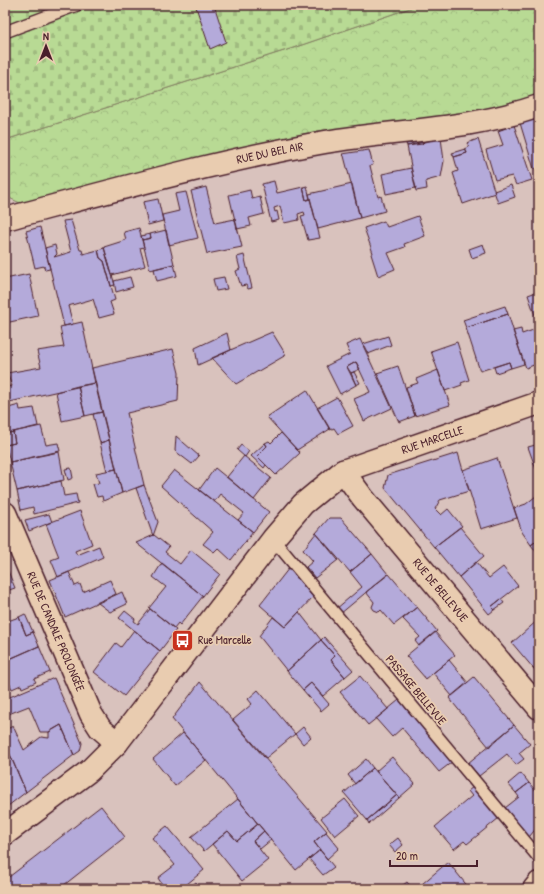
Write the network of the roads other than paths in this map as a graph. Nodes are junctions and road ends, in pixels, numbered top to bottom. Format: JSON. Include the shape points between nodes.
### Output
{"nodes":[{"id":1,"x":77,"y":5,"type":"edge"},
{"id":2,"x":5,"y":32,"type":"edge"},
{"id":3,"x":539,"y":106,"type":"edge"},
{"id":4,"x":5,"y":219,"type":"edge"},
{"id":5,"x":539,"y":403,"type":"edge"},
{"id":6,"x":343,"y":471,"type":"junction"},
{"id":7,"x":5,"y":513,"type":"edge"},
{"id":8,"x":273,"y":539,"type":"junction"},
{"id":9,"x":539,"y":708,"type":"edge"},
{"id":10,"x":117,"y":743,"type":"junction"},
{"id":11,"x":5,"y":834,"type":"edge"},
{"id":12,"x":539,"y":858,"type":"edge"},
{"id":13,"x":539,"y":883,"type":"edge"},
{"id":14,"x":534,"y":889,"type":"edge"}],
"edges":[{"from":1,"to":2,"type":"lane"},
{"from":3,"to":4,"type":"street","name":"RUE DU BEL AIR","via":[[490,119],[325,142],[232,161]]},
{"from":5,"to":6,"type":"street","name":"RUE MARCELLE"},
{"from":6,"to":8,"type":"street","name":"RUE MARCELLE","via":[[303,504]]},
{"from":6,"to":9,"type":"street","name":"RUE DE BELLEVUE"},
{"from":7,"to":10,"type":"street","name":"RUE DE CANDALE PROLONGÉE","via":[[91,714],[100,728]]},
{"from":8,"to":10,"type":"street","name":"RUE MARCELLE"},
{"from":8,"to":12,"type":"lane","name":"PASSAGE BELLEVUE"},
{"from":10,"to":11,"type":"street","name":"RUE MARCELLE","via":[[89,771]]},
{"from":13,"to":14,"type":"street"}]}
